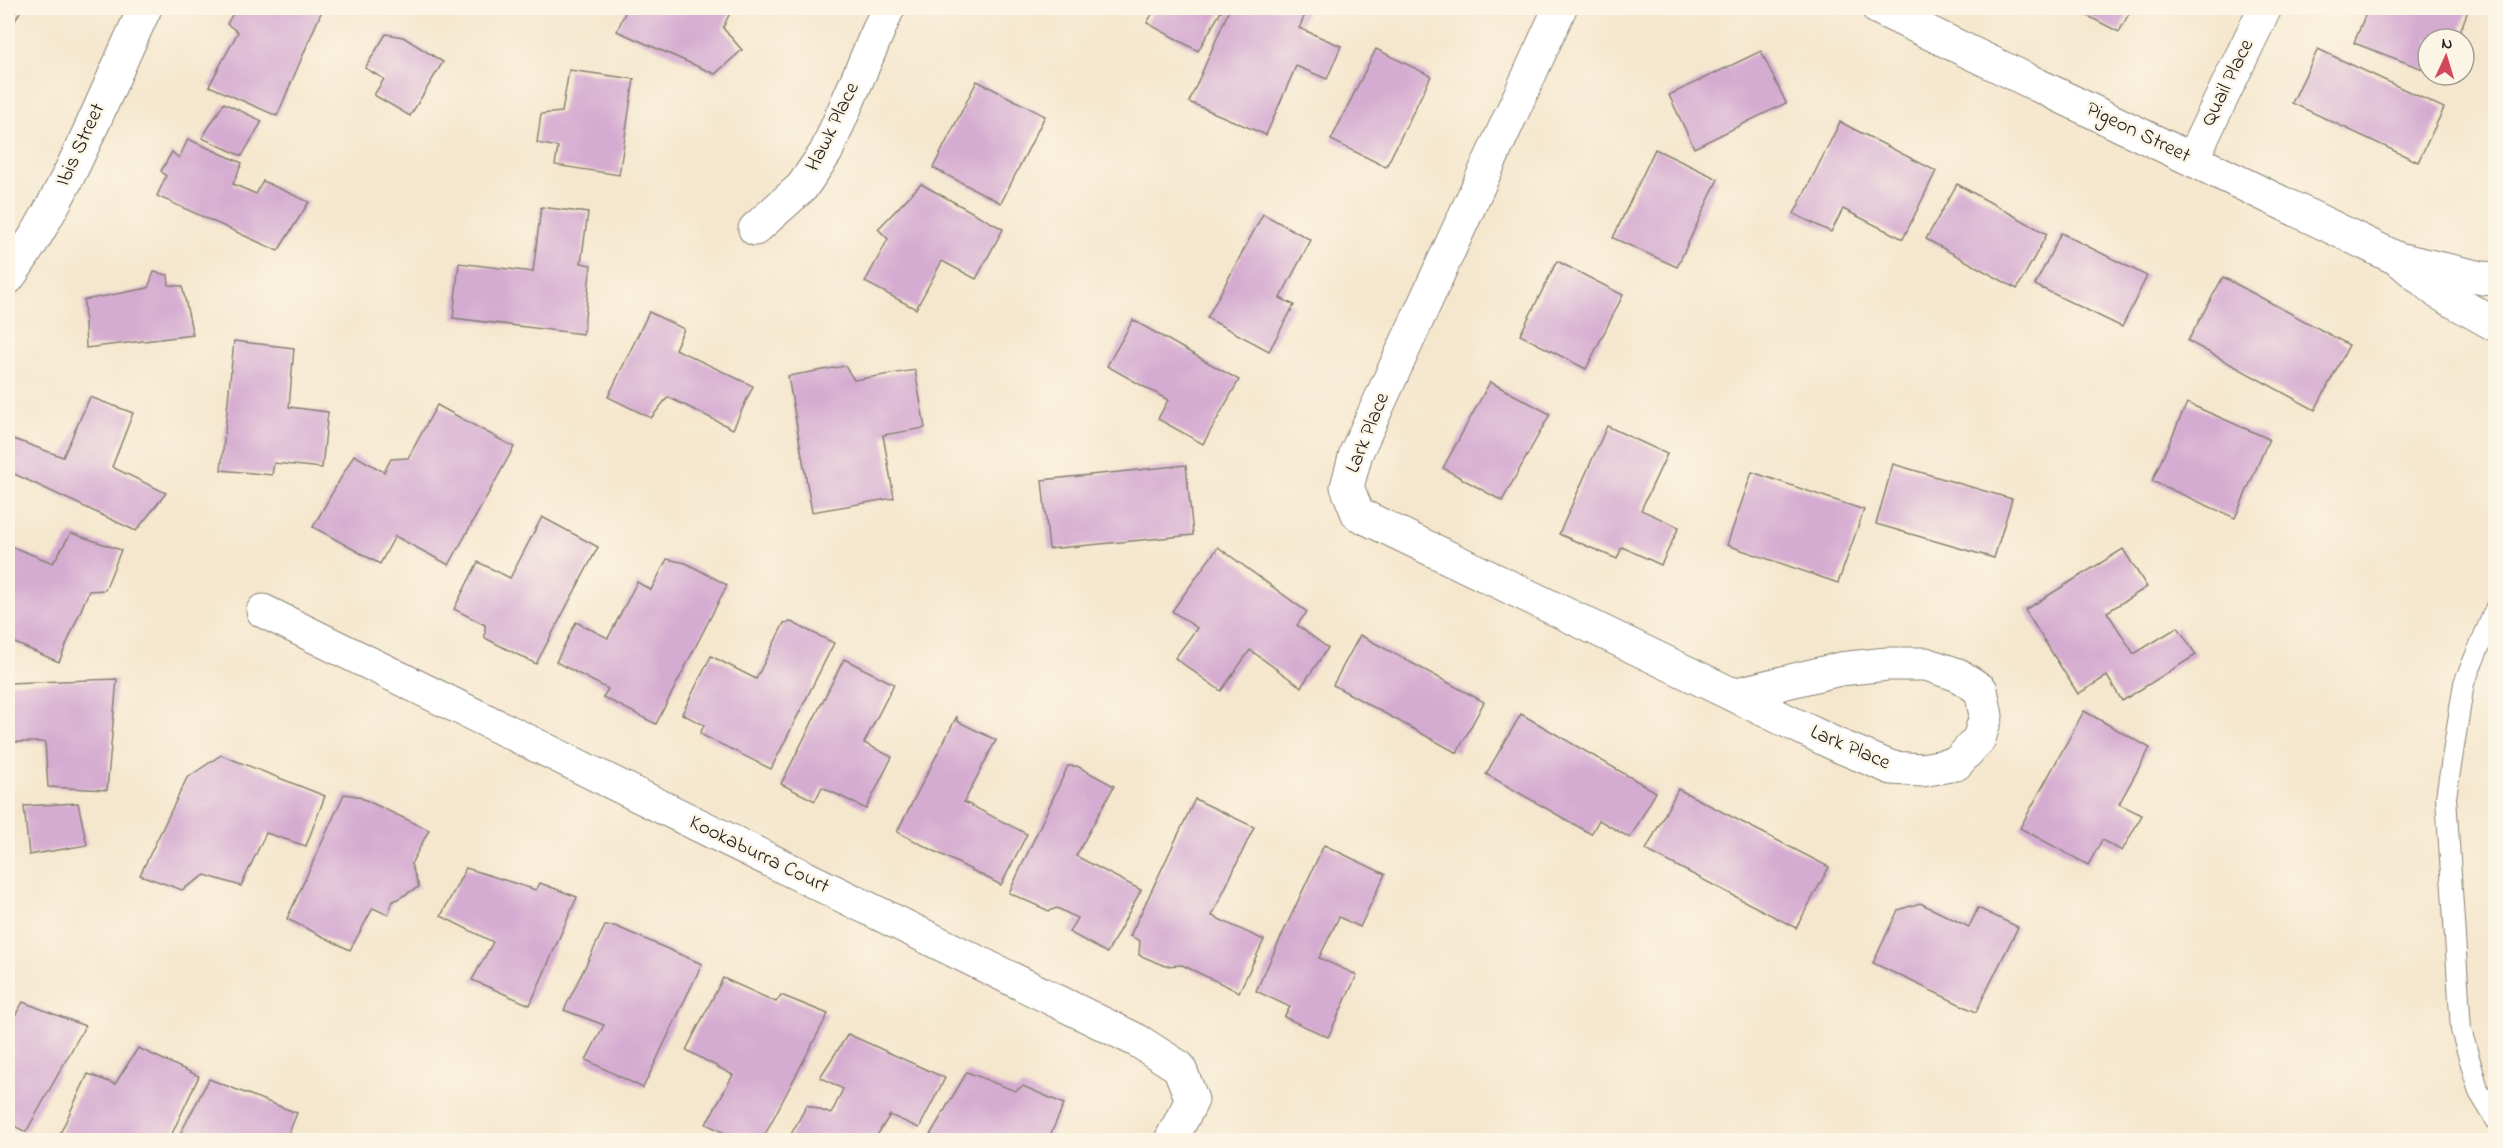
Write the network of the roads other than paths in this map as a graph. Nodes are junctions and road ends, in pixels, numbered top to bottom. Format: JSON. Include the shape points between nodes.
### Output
{"nodes":[{"id":1,"x":145,"y":8,"type":"edge"},
{"id":2,"x":888,"y":8,"type":"edge"},
{"id":3,"x":1560,"y":8,"type":"edge"},
{"id":4,"x":1878,"y":8,"type":"edge"},
{"id":5,"x":2265,"y":8,"type":"edge"},
{"id":6,"x":2192,"y":159,"type":"junction"},
{"id":7,"x":755,"y":230,"type":"dead end"},
{"id":8,"x":2398,"y":259,"type":"junction"},
{"id":9,"x":8,"y":278,"type":"edge"},
{"id":10,"x":2496,"y":279,"type":"edge"},
{"id":11,"x":2496,"y":325,"type":"edge"},
{"id":12,"x":2496,"y":607,"type":"edge"},
{"id":13,"x":263,"y":611,"type":"dead end"},
{"id":14,"x":1733,"y":695,"type":"junction"},
{"id":15,"x":2496,"y":1120,"type":"edge"},
{"id":16,"x":1171,"y":1140,"type":"edge"}],
"edges":[{"from":1,"to":9,"type":"street","name":"Ibis Street","via":[[60,192]]},
{"from":2,"to":7,"type":"street","name":"Hawk Place","via":[[826,152],[802,188]]},
{"from":3,"to":14,"type":"street","name":"Lark Place","via":[[1356,453],[1347,487],[1358,514]]},
{"from":4,"to":6,"type":"street","name":"Pigeon Street"},
{"from":5,"to":6,"type":"street","name":"Quail Place"},
{"from":6,"to":8,"type":"street","name":"Pigeon Street"},
{"from":8,"to":10,"type":"street","name":"Pigeon Street"},
{"from":8,"to":11,"type":"street","name":"Pigeon Street","via":[[2439,293]]},
{"from":12,"to":15,"type":"lane","via":[[2464,683],[2446,797],[2461,1030],[2479,1092]]},
{"from":13,"to":16,"type":"street","name":"Kookaburra Court","via":[[1138,1041],[1179,1067],[1192,1100]]},
{"from":14,"to":14,"type":"street","name":"Lark Place","via":[[1840,669],[1926,664],[1958,675],[1981,690],[1986,716],[1979,739],[1956,764],[1922,771],[1892,768]]}]}
